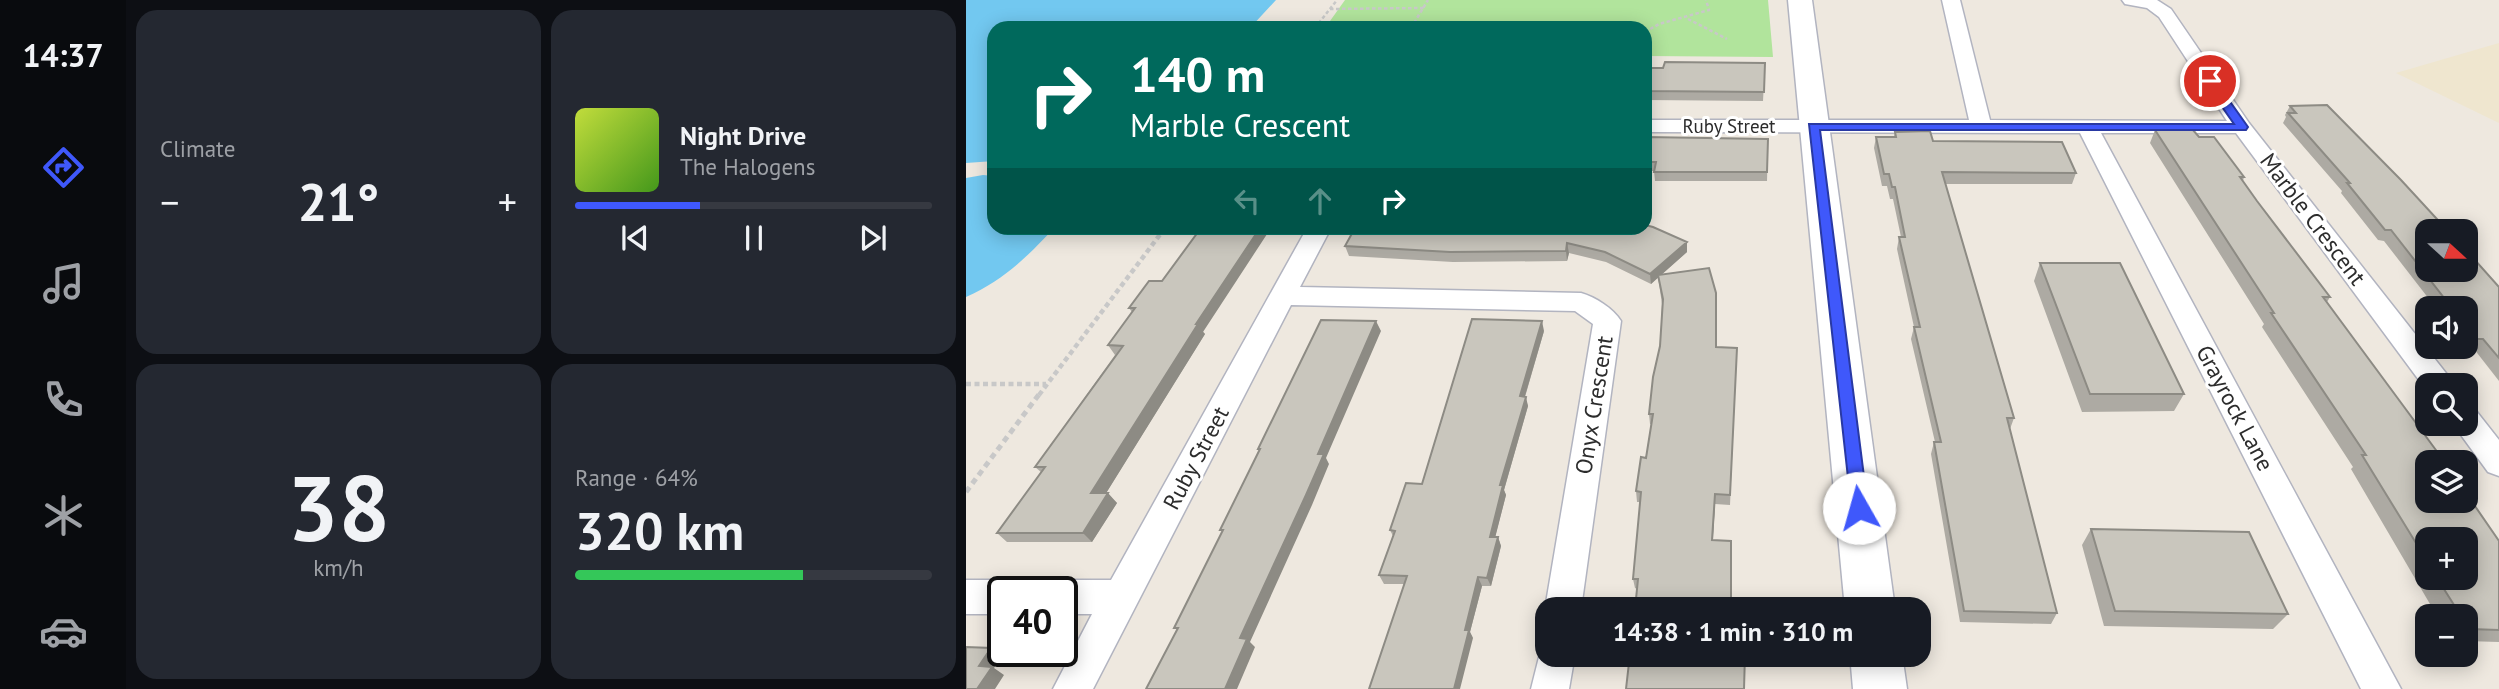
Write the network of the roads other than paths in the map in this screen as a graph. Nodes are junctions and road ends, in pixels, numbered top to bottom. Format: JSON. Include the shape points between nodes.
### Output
{"nodes":[{"id":1,"x":1800,"y":0,"type":"edge"},
{"id":2,"x":1951,"y":0,"type":"edge"},
{"id":3,"x":2131,"y":0,"type":"edge"},
{"id":4,"x":1652,"y":126,"type":"edge"},
{"id":5,"x":1814,"y":126,"type":"junction"},
{"id":6,"x":1981,"y":126,"type":"junction"},
{"id":7,"x":2087,"y":126,"type":"junction"},
{"id":8,"x":2242,"y":127,"type":"junction"},
{"id":9,"x":1315,"y":235,"type":"edge"},
{"id":10,"x":1282,"y":296,"type":"junction"},
{"id":11,"x":2430,"y":373,"type":"edge"},
{"id":12,"x":2478,"y":436,"type":"edge"},
{"id":13,"x":2499,"y":463,"type":"edge"},
{"id":14,"x":966,"y":597,"type":"edge"},
{"id":15,"x":987,"y":597,"type":"edge"},
{"id":16,"x":1078,"y":597,"type":"edge"},
{"id":17,"x":1121,"y":597,"type":"junction"},
{"id":18,"x":1565,"y":597,"type":"edge"},
{"id":19,"x":1869,"y":597,"type":"edge"},
{"id":20,"x":1554,"y":667,"type":"edge"},
{"id":21,"x":1877,"y":667,"type":"edge"},
{"id":22,"x":1072,"y":689,"type":"edge"},
{"id":23,"x":1550,"y":689,"type":"edge"},
{"id":24,"x":1880,"y":689,"type":"edge"},
{"id":25,"x":2382,"y":689,"type":"edge"}],
"edges":[{"from":1,"to":5,"type":"street"},
{"from":2,"to":6,"type":"street"},
{"from":3,"to":8,"type":"street","name":"Marble Crescent","via":[[2152,4],[2165,13]]},
{"from":4,"to":5,"type":"street","name":"Ruby Street"},
{"from":5,"to":6,"type":"street"},
{"from":5,"to":19,"type":"street"},
{"from":6,"to":7,"type":"street"},
{"from":7,"to":8,"type":"street"},
{"from":7,"to":25,"type":"street","name":"Grayrock Lane"},
{"from":8,"to":11,"type":"street","name":"Marble Crescent"},
{"from":9,"to":10,"type":"street","name":"Ruby Street"},
{"from":10,"to":17,"type":"street","name":"Ruby Street"},
{"from":10,"to":18,"type":"street","name":"Onyx Crescent","via":[[1581,302],[1607,320]]},
{"from":12,"to":13,"type":"street"},
{"from":14,"to":15,"type":"street"},
{"from":16,"to":17,"type":"street"},
{"from":17,"to":22,"type":"street","name":"Ruby Street"},
{"from":20,"to":23,"type":"street"},
{"from":21,"to":24,"type":"street"}]}
